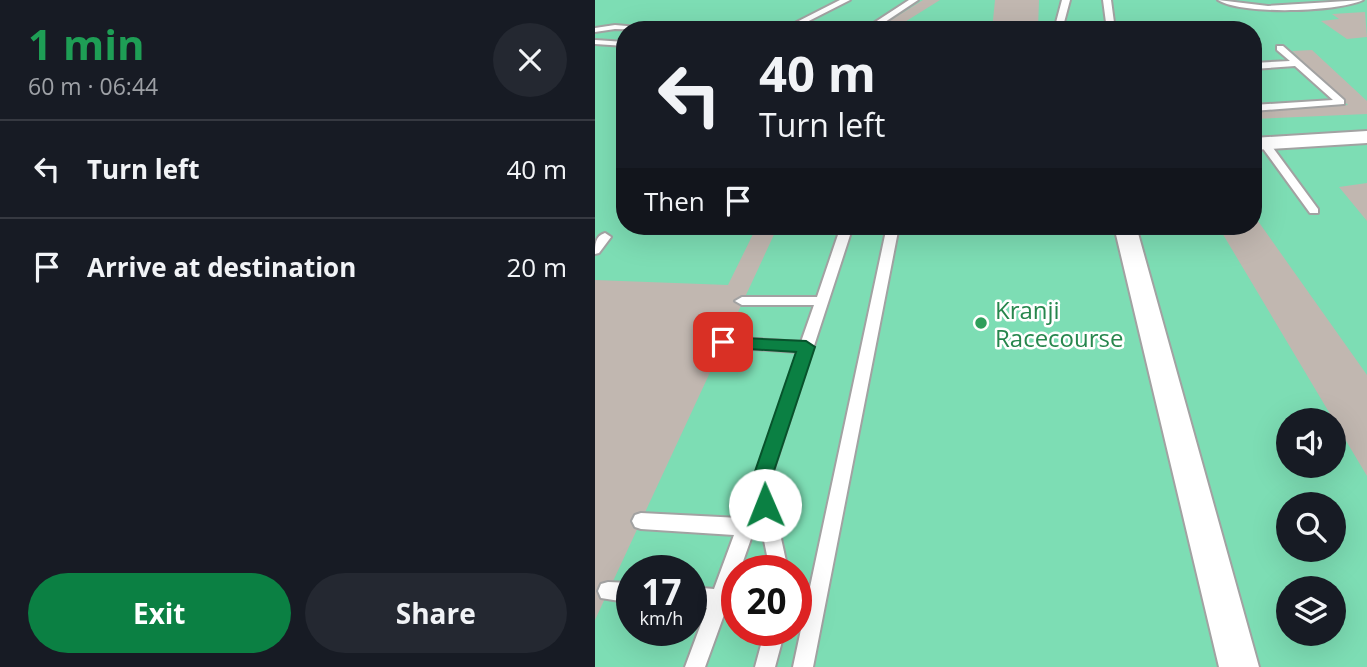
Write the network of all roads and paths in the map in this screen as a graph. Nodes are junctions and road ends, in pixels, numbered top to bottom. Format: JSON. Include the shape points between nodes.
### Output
{"nodes":[{"id":1,"x":846,"y":0,"type":"edge"},
{"id":2,"x":914,"y":0,"type":"edge"},
{"id":3,"x":1066,"y":0,"type":"edge"},
{"id":4,"x":1107,"y":0,"type":"edge"},
{"id":5,"x":1222,"y":0,"type":"edge"},
{"id":6,"x":1359,"y":0,"type":"edge"},
{"id":7,"x":803,"y":21,"type":"edge"},
{"id":8,"x":881,"y":21,"type":"edge"},
{"id":9,"x":1060,"y":21,"type":"edge"},
{"id":10,"x":1110,"y":21,"type":"edge"},
{"id":11,"x":616,"y":28,"type":"edge"},
{"id":12,"x":595,"y":30,"type":"edge"},
{"id":13,"x":595,"y":42,"type":"edge"},
{"id":14,"x":616,"y":43,"type":"edge"},
{"id":15,"x":1280,"y":48,"type":"dead end"},
{"id":16,"x":1299,"y":63,"type":"junction"},
{"id":17,"x":1262,"y":65,"type":"edge"},
{"id":18,"x":1262,"y":107,"type":"edge"},
{"id":19,"x":1367,"y":137,"type":"edge"},
{"id":20,"x":1262,"y":144,"type":"edge"},
{"id":21,"x":1262,"y":148,"type":"edge"},
{"id":22,"x":1314,"y":211,"type":"dead end"},
{"id":23,"x":844,"y":235,"type":"edge"},
{"id":24,"x":891,"y":235,"type":"edge"},
{"id":25,"x":1127,"y":235,"type":"edge"},
{"id":26,"x":605,"y":237,"type":"dead end"},
{"id":27,"x":595,"y":250,"type":"edge"},
{"id":28,"x":742,"y":301,"type":"dead end"},
{"id":29,"x":820,"y":301,"type":"junction"},
{"id":30,"x":723,"y":342,"type":"dead end"},
{"id":31,"x":806,"y":347,"type":"junction"},
{"id":32,"x":761,"y":483,"type":"junction"},
{"id":33,"x":641,"y":521,"type":"dead end"},
{"id":34,"x":746,"y":527,"type":"junction"},
{"id":35,"x":776,"y":555,"type":"edge"},
{"id":36,"x":608,"y":591,"type":"dead end"},
{"id":37,"x":616,"y":592,"type":"edge"},
{"id":38,"x":707,"y":599,"type":"edge"},
{"id":39,"x":720,"y":600,"type":"junction"},
{"id":40,"x":771,"y":646,"type":"edge"},
{"id":41,"x":1243,"y":660,"type":"edge"},
{"id":42,"x":695,"y":667,"type":"edge"},
{"id":43,"x":765,"y":667,"type":"edge"},
{"id":44,"x":803,"y":667,"type":"edge"}],
"edges":[{"from":1,"to":7,"type":"lane"},
{"from":2,"to":8,"type":"lane"},
{"from":3,"to":9,"type":"lane"},
{"from":4,"to":10,"type":"lane"},
{"from":5,"to":6,"type":"lane","via":[[1252,8]]},
{"from":11,"to":12,"type":"lane"},
{"from":13,"to":14,"type":"lane"},
{"from":15,"to":16,"type":"lane"},
{"from":16,"to":17,"type":"lane"},
{"from":16,"to":18,"type":"lane","via":[[1341,102]]},
{"from":19,"to":20,"type":"street"},
{"from":21,"to":22,"type":"lane"},
{"from":23,"to":29,"type":"lane"},
{"from":24,"to":44,"type":"lane"},
{"from":25,"to":41,"type":"street"},
{"from":26,"to":27,"type":"lane"},
{"from":28,"to":29,"type":"lane"},
{"from":29,"to":31,"type":"lane"},
{"from":30,"to":31,"type":"lane"},
{"from":31,"to":32,"type":"lane"},
{"from":32,"to":34,"type":"lane"},
{"from":32,"to":35,"type":"lane"},
{"from":33,"to":34,"type":"lane"},
{"from":34,"to":39,"type":"lane"},
{"from":36,"to":37,"type":"lane"},
{"from":38,"to":39,"type":"lane"},
{"from":39,"to":42,"type":"lane"},
{"from":40,"to":43,"type":"lane"}]}
